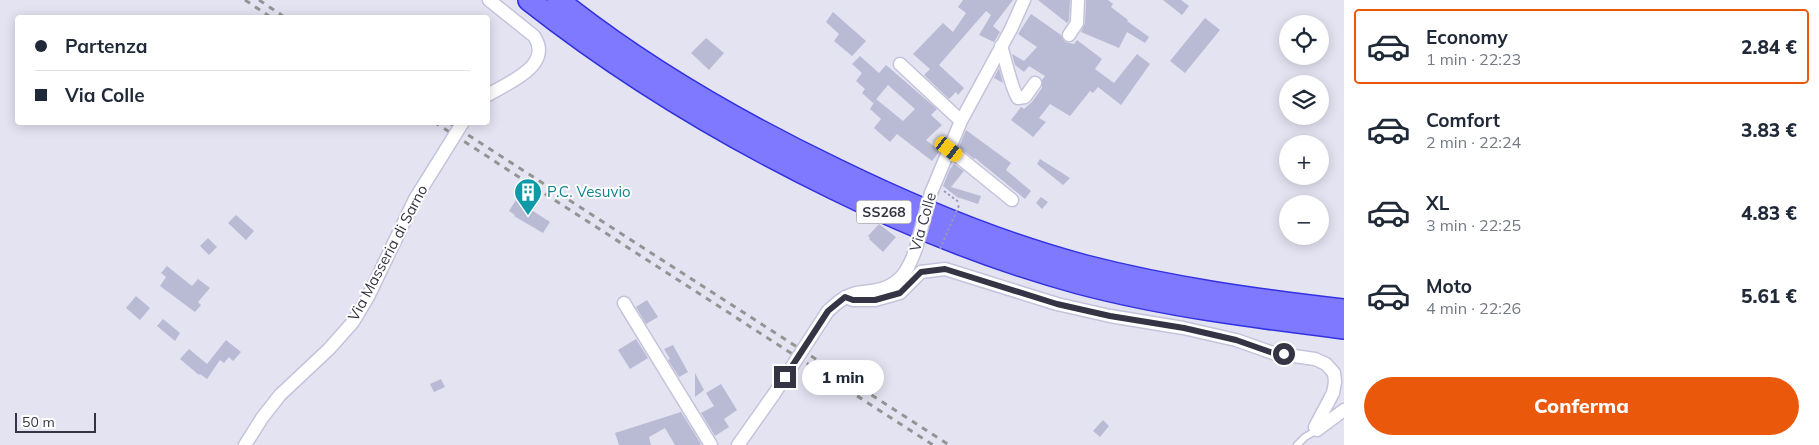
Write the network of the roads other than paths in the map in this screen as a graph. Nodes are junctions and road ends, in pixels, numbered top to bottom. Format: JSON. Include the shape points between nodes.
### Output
{"nodes":[{"id":1,"x":489,"y":0,"type":"edge"},
{"id":2,"x":529,"y":0,"type":"edge"},
{"id":3,"x":558,"y":0,"type":"edge"},
{"id":4,"x":1024,"y":0,"type":"edge"},
{"id":5,"x":1078,"y":0,"type":"edge"},
{"id":6,"x":1069,"y":35,"type":"dead end"},
{"id":7,"x":1002,"y":46,"type":"junction"},
{"id":8,"x":900,"y":64,"type":"dead end"},
{"id":9,"x":1035,"y":82,"type":"dead end"},
{"id":10,"x":490,"y":93,"type":"edge"},
{"id":11,"x":961,"y":121,"type":"junction"},
{"id":12,"x":461,"y":125,"type":"edge"},
{"id":13,"x":949,"y":149,"type":"junction"},
{"id":14,"x":1012,"y":200,"type":"dead end"},
{"id":15,"x":845,"y":297,"type":"junction"},
{"id":16,"x":624,"y":303,"type":"dead end"},
{"id":17,"x":1344,"y":310,"type":"edge"},
{"id":18,"x":1344,"y":328,"type":"edge"},
{"id":19,"x":1344,"y":410,"type":"edge"},
{"id":20,"x":1317,"y":430,"type":"junction"},
{"id":21,"x":245,"y":445,"type":"edge"},
{"id":22,"x":711,"y":445,"type":"edge"},
{"id":23,"x":738,"y":445,"type":"edge"},
{"id":24,"x":1298,"y":445,"type":"edge"}],
"edges":[{"from":1,"to":10,"type":"street","via":[[534,36],[539,51],[537,59],[524,74]]},
{"from":2,"to":18,"type":"highway","number":"SS268","via":[[612,61],[738,139],[862,202],[946,238],[1044,273],[1114,292],[1195,308]]},
{"from":3,"to":17,"type":"highway","number":"SS268","via":[[659,71],[744,122],[869,186],[959,225],[1045,254],[1144,280],[1246,298]]},
{"from":4,"to":7,"type":"street","name":"Via Colle"},
{"from":5,"to":6,"type":"street","via":[[1077,23]]},
{"from":7,"to":9,"type":"street","via":[[1018,98],[1024,97]]},
{"from":7,"to":11,"type":"street","name":"Via Colle"},
{"from":8,"to":11,"type":"street"},
{"from":11,"to":13,"type":"street","name":"Via Colle"},
{"from":12,"to":21,"type":"street","name":"Via Masseria di Sarno","bridge":true,"via":[[415,199],[353,322],[280,395]]},
{"from":13,"to":14,"type":"street"},
{"from":13,"to":15,"type":"street","name":"Via Colle","bridge":true,"via":[[932,189],[911,264],[903,277],[874,291]]},
{"from":15,"to":20,"type":"street","via":[[875,300],[900,293],[921,272],[945,269],[1057,304],[1184,328],[1236,340],[1273,353],[1315,359],[1326,364],[1334,374],[1335,382],[1333,393],[1315,427]]},
{"from":15,"to":23,"type":"street","name":"Via Colle","bridge":true,"via":[[828,311]]},
{"from":16,"to":22,"type":"street"},
{"from":19,"to":20,"type":"street"},
{"from":20,"to":24,"type":"lane"}]}
